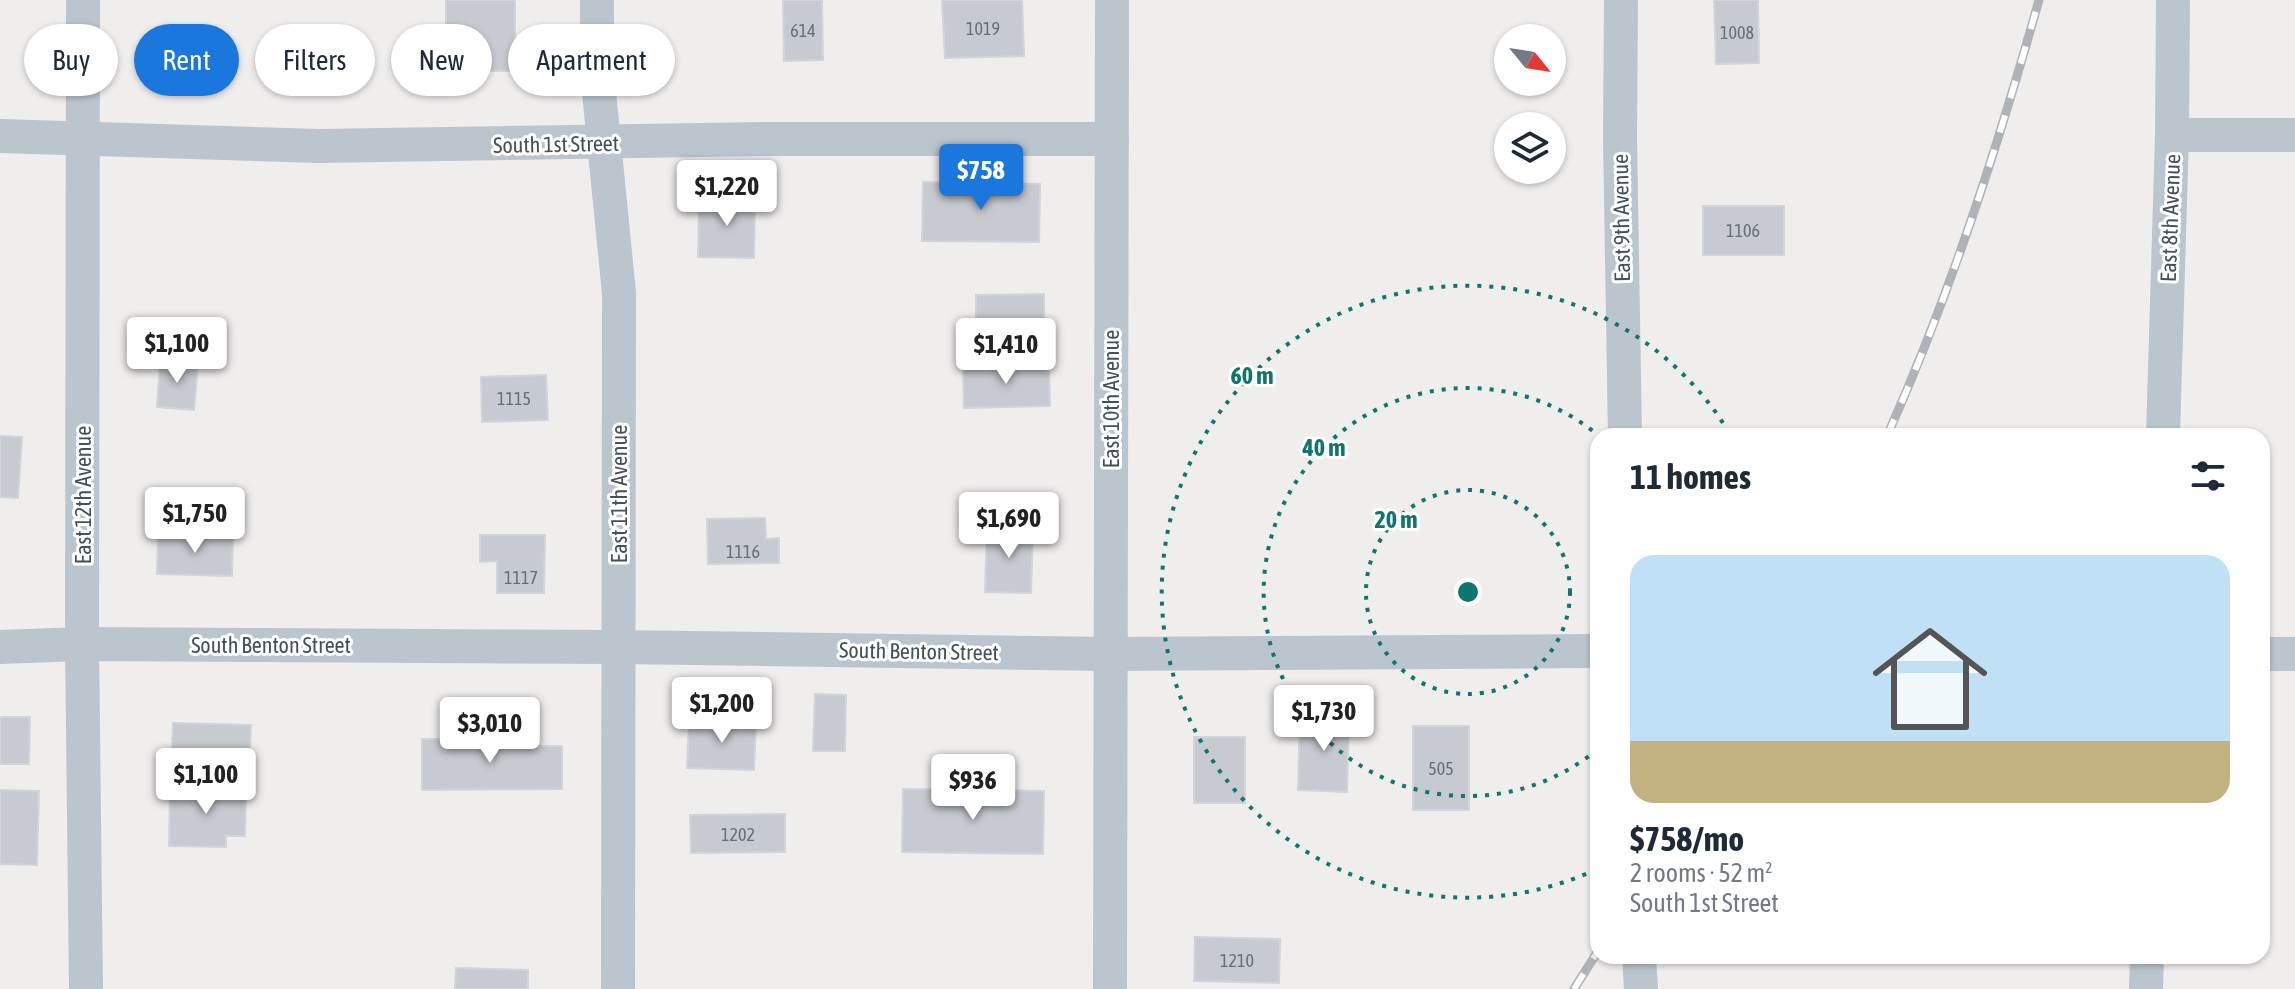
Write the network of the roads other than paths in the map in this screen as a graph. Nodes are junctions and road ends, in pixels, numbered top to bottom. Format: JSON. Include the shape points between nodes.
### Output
{"nodes":[{"id":1,"x":83,"y":0,"type":"edge"},
{"id":2,"x":597,"y":0,"type":"edge"},
{"id":3,"x":1112,"y":0,"type":"edge"},
{"id":4,"x":1621,"y":0,"type":"edge"},
{"id":5,"x":2173,"y":0,"type":"edge"},
{"id":6,"x":2172,"y":135,"type":"junction"},
{"id":7,"x":2295,"y":135,"type":"edge"},
{"id":8,"x":0,"y":136,"type":"edge"},
{"id":9,"x":83,"y":138,"type":"junction"},
{"id":10,"x":1112,"y":139,"type":"junction"},
{"id":11,"x":605,"y":144,"type":"junction"},
{"id":12,"x":1625,"y":428,"type":"edge"},
{"id":13,"x":2163,"y":428,"type":"edge"},
{"id":14,"x":82,"y":644,"type":"junction"},
{"id":15,"x":0,"y":647,"type":"edge"},
{"id":16,"x":618,"y":647,"type":"junction"},
{"id":17,"x":1590,"y":651,"type":"edge"},
{"id":18,"x":1109,"y":654,"type":"junction"},
{"id":19,"x":2270,"y":654,"type":"edge"},
{"id":20,"x":2295,"y":654,"type":"edge"},
{"id":21,"x":1639,"y":964,"type":"edge"},
{"id":22,"x":2147,"y":964,"type":"edge"},
{"id":23,"x":86,"y":989,"type":"edge"},
{"id":24,"x":618,"y":989,"type":"edge"},
{"id":25,"x":1110,"y":989,"type":"edge"},
{"id":26,"x":1641,"y":989,"type":"edge"},
{"id":27,"x":2146,"y":989,"type":"edge"}],
"edges":[{"from":1,"to":9,"type":"street","name":"East 12th Avenue"},
{"from":2,"to":11,"type":"street","name":"East 11th Avenue"},
{"from":3,"to":10,"type":"street","name":"East 10th Avenue"},
{"from":4,"to":12,"type":"street","name":"East 9th Avenue"},
{"from":5,"to":6,"type":"street","name":"East 8th Avenue"},
{"from":6,"to":7,"type":"street"},
{"from":6,"to":13,"type":"street","name":"East 8th Avenue"},
{"from":8,"to":9,"type":"street","name":"South 1st Street"},
{"from":9,"to":11,"type":"street","name":"South 1st Street","via":[[319,146]]},
{"from":9,"to":14,"type":"street","name":"East 12th Avenue"},
{"from":10,"to":11,"type":"street","name":"South 1st Street"},
{"from":10,"to":18,"type":"street","name":"East 10th Avenue"},
{"from":11,"to":16,"type":"street","name":"East 11th Avenue","via":[[619,293]]},
{"from":14,"to":15,"type":"street","name":"South Benton Street"},
{"from":14,"to":16,"type":"street","name":"South Benton Street"},
{"from":14,"to":23,"type":"street","name":"East 12th Avenue"},
{"from":16,"to":18,"type":"street","name":"South Benton Street"},
{"from":16,"to":24,"type":"street","name":"East 11th Avenue"},
{"from":17,"to":18,"type":"street","name":"South Benton Street"},
{"from":18,"to":25,"type":"street","name":"East 10th Avenue"},
{"from":19,"to":20,"type":"street"},
{"from":21,"to":26,"type":"street"},
{"from":22,"to":27,"type":"street"}]}
